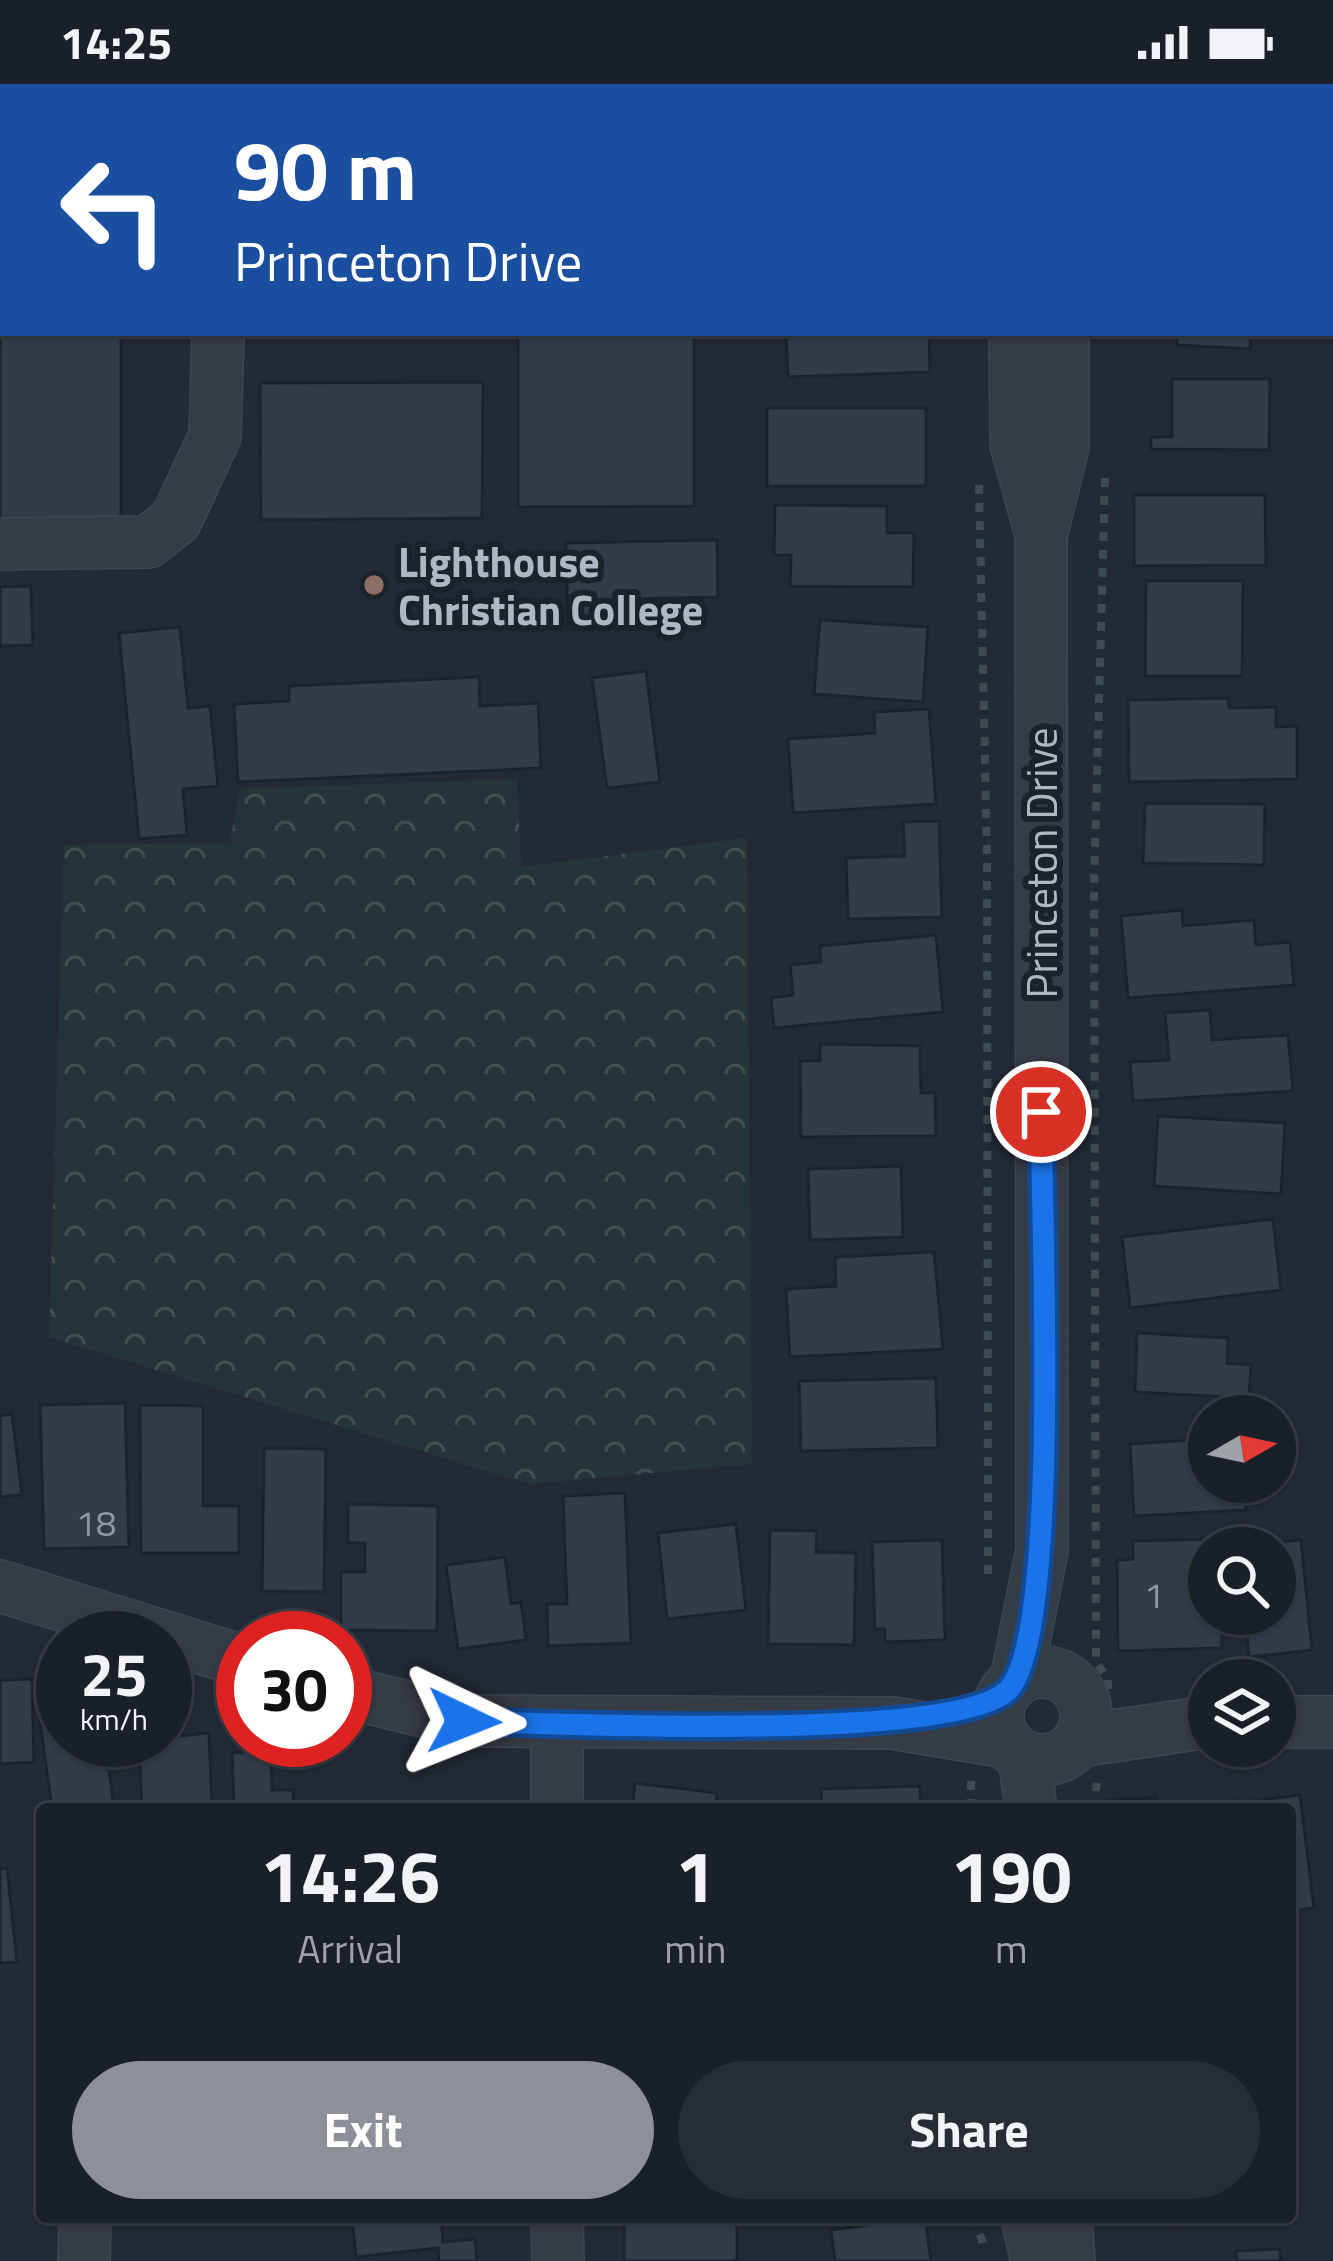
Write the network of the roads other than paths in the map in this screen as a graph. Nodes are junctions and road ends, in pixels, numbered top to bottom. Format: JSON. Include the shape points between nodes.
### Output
{"nodes":[{"id":1,"x":218,"y":336,"type":"edge"},
{"id":2,"x":1015,"y":336,"type":"edge"},
{"id":3,"x":1064,"y":336,"type":"edge"},
{"id":4,"x":1041,"y":536,"type":"junction"},
{"id":5,"x":0,"y":544,"type":"edge"},
{"id":6,"x":0,"y":1586,"type":"edge"},
{"id":7,"x":216,"y":1653,"type":"edge"},
{"id":8,"x":372,"y":1700,"type":"edge"},
{"id":9,"x":1048,"y":1721,"type":"junction"},
{"id":10,"x":1188,"y":1722,"type":"edge"},
{"id":11,"x":1296,"y":1722,"type":"edge"},
{"id":12,"x":1333,"y":1722,"type":"edge"},
{"id":13,"x":556,"y":1724,"type":"junction"},
{"id":14,"x":556,"y":1803,"type":"edge"},
{"id":15,"x":1032,"y":1803,"type":"edge"},
{"id":16,"x":1053,"y":1803,"type":"edge"},
{"id":17,"x":85,"y":2223,"type":"edge"},
{"id":18,"x":557,"y":2223,"type":"edge"},
{"id":19,"x":1028,"y":2223,"type":"edge"},
{"id":20,"x":1066,"y":2223,"type":"edge"},
{"id":21,"x":84,"y":2261,"type":"edge"},
{"id":22,"x":558,"y":2261,"type":"edge"},
{"id":23,"x":1037,"y":2261,"type":"edge"},
{"id":24,"x":1069,"y":2261,"type":"edge"}],
"edges":[{"from":1,"to":5,"type":"street","via":[[215,436],[169,529],[148,542]]},
{"from":2,"to":4,"type":"street","name":"Princeton Drive","via":[[1016,444]]},
{"from":3,"to":4,"type":"street","name":"Princeton Drive","via":[[1063,446]]},
{"from":4,"to":9,"type":"street","name":"Princeton Drive"},
{"from":6,"to":7,"type":"street"},
{"from":8,"to":13,"type":"street","via":[[434,1717]]},
{"from":9,"to":10,"type":"street"},
{"from":9,"to":13,"type":"street"},
{"from":9,"to":15,"type":"street","name":"Princeton Drive"},
{"from":9,"to":16,"type":"street","name":"Princeton Drive"},
{"from":11,"to":12,"type":"street"},
{"from":13,"to":14,"type":"street"},
{"from":17,"to":21,"type":"street"},
{"from":18,"to":22,"type":"street"},
{"from":19,"to":23,"type":"street"},
{"from":20,"to":24,"type":"street"}]}
